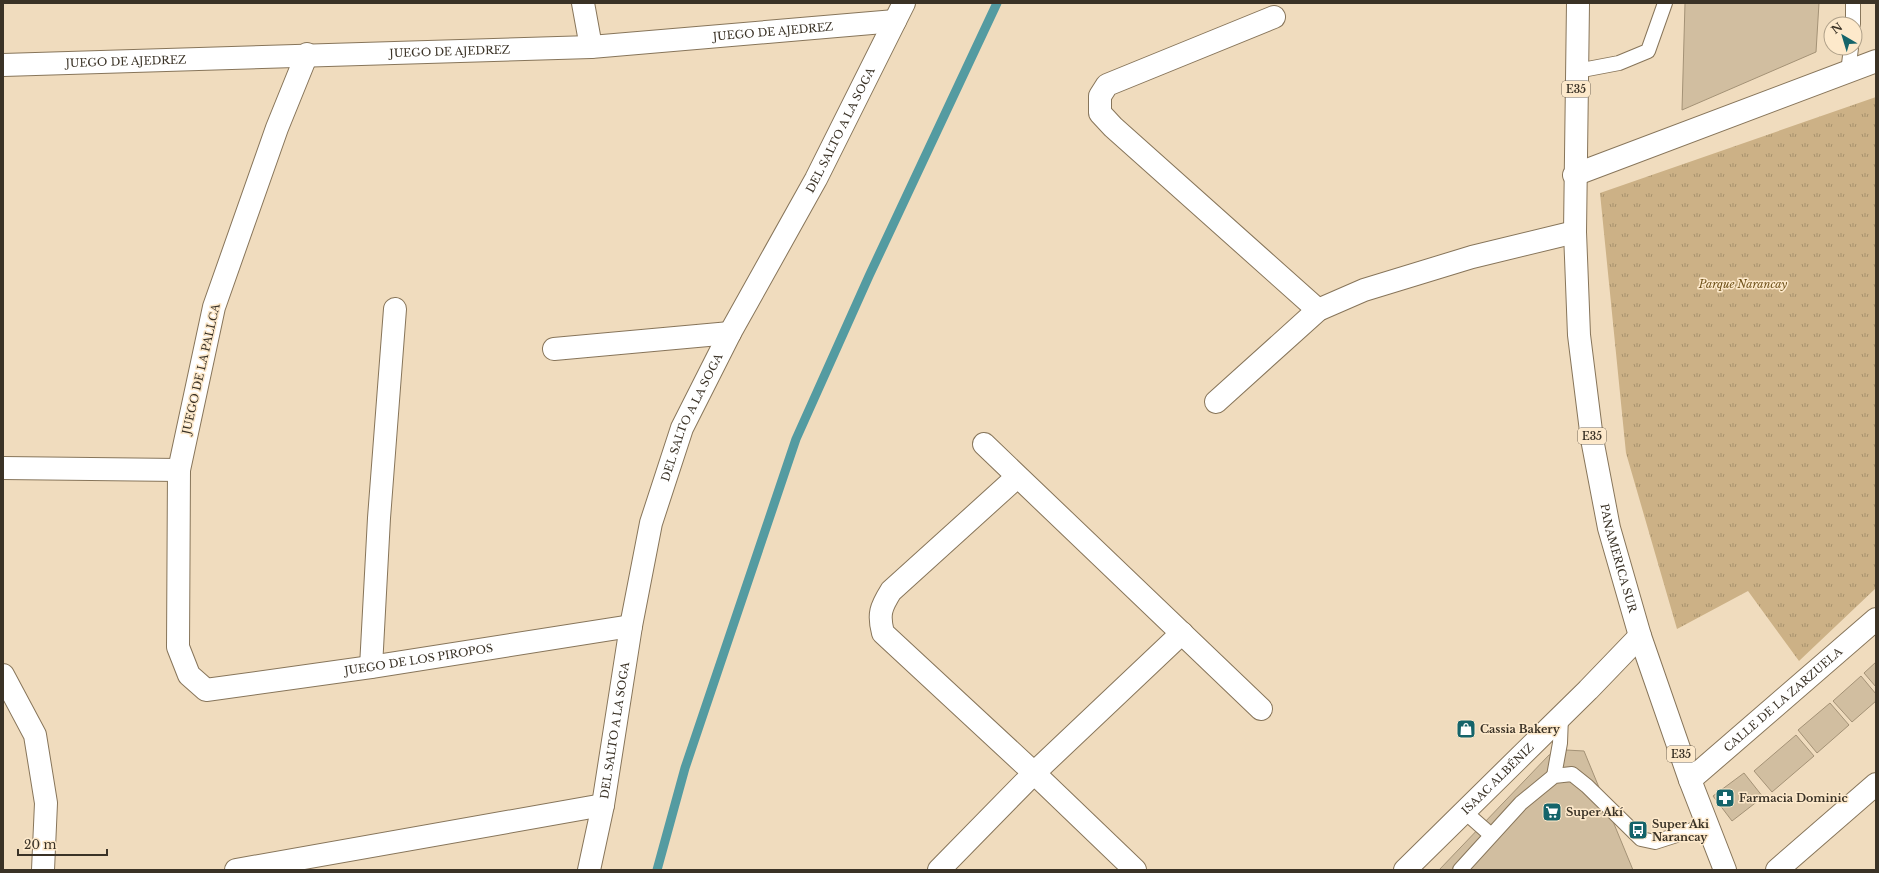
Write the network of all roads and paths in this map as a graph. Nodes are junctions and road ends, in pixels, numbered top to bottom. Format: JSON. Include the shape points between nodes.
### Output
{"nodes":[{"id":1,"x":583,"y":3,"type":"edge"},
{"id":2,"x":1578,"y":3,"type":"edge"},
{"id":3,"x":1665,"y":3,"type":"edge"},
{"id":4,"x":1853,"y":3,"type":"edge"},
{"id":5,"x":900,"y":12,"type":"edge"},
{"id":6,"x":1853,"y":16,"type":"edge"},
{"id":7,"x":1274,"y":17,"type":"dead end"},
{"id":8,"x":591,"y":47,"type":"junction"},
{"id":9,"x":307,"y":54,"type":"junction"},
{"id":10,"x":1850,"y":56,"type":"edge"},
{"id":11,"x":1876,"y":61,"type":"edge"},
{"id":12,"x":3,"y":65,"type":"edge"},
{"id":13,"x":1577,"y":71,"type":"junction"},
{"id":14,"x":1848,"y":72,"type":"junction"},
{"id":15,"x":1574,"y":175,"type":"junction"},
{"id":16,"x":1575,"y":232,"type":"junction"},
{"id":17,"x":395,"y":309,"type":"dead end"},
{"id":18,"x":1318,"y":310,"type":"junction"},
{"id":19,"x":730,"y":333,"type":"junction"},
{"id":20,"x":554,"y":349,"type":"dead end"},
{"id":21,"x":1216,"y":402,"type":"dead end"},
{"id":22,"x":984,"y":444,"type":"dead end"},
{"id":23,"x":3,"y":468,"type":"edge"},
{"id":24,"x":179,"y":470,"type":"junction"},
{"id":25,"x":1016,"y":477,"type":"junction"},
{"id":26,"x":1876,"y":619,"type":"edge"},
{"id":27,"x":631,"y":626,"type":"junction"},
{"id":28,"x":1182,"y":633,"type":"junction"},
{"id":29,"x":1640,"y":636,"type":"junction"},
{"id":30,"x":371,"y":667,"type":"junction"},
{"id":31,"x":3,"y":675,"type":"edge"},
{"id":32,"x":206,"y":690,"type":"joint"},
{"id":33,"x":1261,"y":709,"type":"dead end"},
{"id":34,"x":1561,"y":716,"type":"junction"},
{"id":35,"x":1034,"y":773,"type":"junction"},
{"id":36,"x":1554,"y":776,"type":"junction"},
{"id":37,"x":1690,"y":780,"type":"junction"},
{"id":38,"x":1876,"y":784,"type":"edge"},
{"id":39,"x":603,"y":805,"type":"junction"},
{"id":40,"x":1465,"y":812,"type":"junction"},
{"id":41,"x":1708,"y":825,"type":"junction"},
{"id":42,"x":1491,"y":835,"type":"junction"},
{"id":43,"x":43,"y":870,"type":"edge"},
{"id":44,"x":236,"y":870,"type":"edge"},
{"id":45,"x":588,"y":870,"type":"edge"},
{"id":46,"x":939,"y":870,"type":"edge"},
{"id":47,"x":1135,"y":870,"type":"edge"},
{"id":48,"x":1405,"y":870,"type":"edge"},
{"id":49,"x":1460,"y":870,"type":"edge"},
{"id":50,"x":1725,"y":870,"type":"edge"},
{"id":51,"x":1777,"y":870,"type":"edge"}],
"edges":[{"from":1,"to":8,"type":"main road"},
{"from":2,"to":13,"type":"main road","number":"E35"},
{"from":3,"to":13,"type":"lane","via":[[1648,51],[1619,63]]},
{"from":4,"to":6,"type":"lane"},
{"from":5,"to":8,"type":"main road","name":"JUEGO DE AJEDREZ"},
{"from":5,"to":19,"type":"main road","name":"DEL SALTO A LA SOGA","via":[[816,179]]},
{"from":7,"to":18,"type":"main road","via":[[1107,85],[1100,96],[1100,112],[1113,127]]},
{"from":8,"to":9,"type":"main road","name":"JUEGO DE AJEDREZ"},
{"from":9,"to":12,"type":"main road","name":"JUEGO DE AJEDREZ"},
{"from":9,"to":24,"type":"main road","name":"JUEGO DE LA PALLCA","via":[[277,128],[214,307]]},
{"from":10,"to":14,"type":"lane"},
{"from":11,"to":14,"type":"main road"},
{"from":13,"to":15,"type":"main road","number":"E35"},
{"from":14,"to":15,"type":"main road"},
{"from":15,"to":16,"type":"main road","number":"E35"},
{"from":16,"to":18,"type":"main road","via":[[1472,257],[1364,290]]},
{"from":16,"to":29,"type":"main road","name":"PANAMERICA SUR","number":"E35","via":[[1579,335],[1592,439],[1609,528]]},
{"from":17,"to":30,"type":"main road"},
{"from":18,"to":21,"type":"main road"},
{"from":19,"to":20,"type":"main road"},
{"from":19,"to":27,"type":"main road","name":"DEL SALTO A LA SOGA","via":[[682,428],[651,523]]},
{"from":22,"to":25,"type":"main road"},
{"from":23,"to":24,"type":"main road"},
{"from":24,"to":32,"type":"main road","name":"JUEGO DE LA PALLCA","via":[[178,647],[189,675]]},
{"from":25,"to":28,"type":"main road"},
{"from":25,"to":35,"type":"main road","via":[[891,591],[879,619],[883,633]]},
{"from":26,"to":37,"type":"main road","name":"CALLE DE LA ZARZUELA"},
{"from":27,"to":30,"type":"main road","name":"JUEGO DE LOS PIROPOS"},
{"from":27,"to":39,"type":"main road","name":"DEL SALTO A LA SOGA"},
{"from":28,"to":33,"type":"main road"},
{"from":28,"to":35,"type":"main road"},
{"from":29,"to":34,"type":"main road","name":"ISAAC ALBÉNIZ"},
{"from":29,"to":37,"type":"main road","name":"PANAMERICA SUR","number":"E35"},
{"from":30,"to":32,"type":"main road","name":"JUEGO DE LOS PIROPOS"},
{"from":31,"to":43,"type":"main road","via":[[35,735],[46,803]]},
{"from":34,"to":36,"type":"lane","via":[[1560,743]]},
{"from":34,"to":40,"type":"main road","name":"ISAAC ALBÉNIZ"},
{"from":35,"to":46,"type":"main road"},
{"from":35,"to":47,"type":"main road"},
{"from":36,"to":41,"type":"lane","via":[[1572,774],[1641,839],[1656,842]]},
{"from":36,"to":42,"type":"lane","via":[[1521,803]]},
{"from":37,"to":41,"type":"main road","name":"PANAMERICA SUR","number":"E35"},
{"from":38,"to":51,"type":"main road"},
{"from":39,"to":44,"type":"main road"},
{"from":39,"to":45,"type":"main road","name":"DEL SALTO A LA SOGA"},
{"from":40,"to":42,"type":"lane"},
{"from":40,"to":48,"type":"main road","name":"ISAAC ALBÉNIZ"},
{"from":41,"to":50,"type":"main road","name":"PANAMERICA SUR","number":"E35"},
{"from":42,"to":49,"type":"lane"}]}
